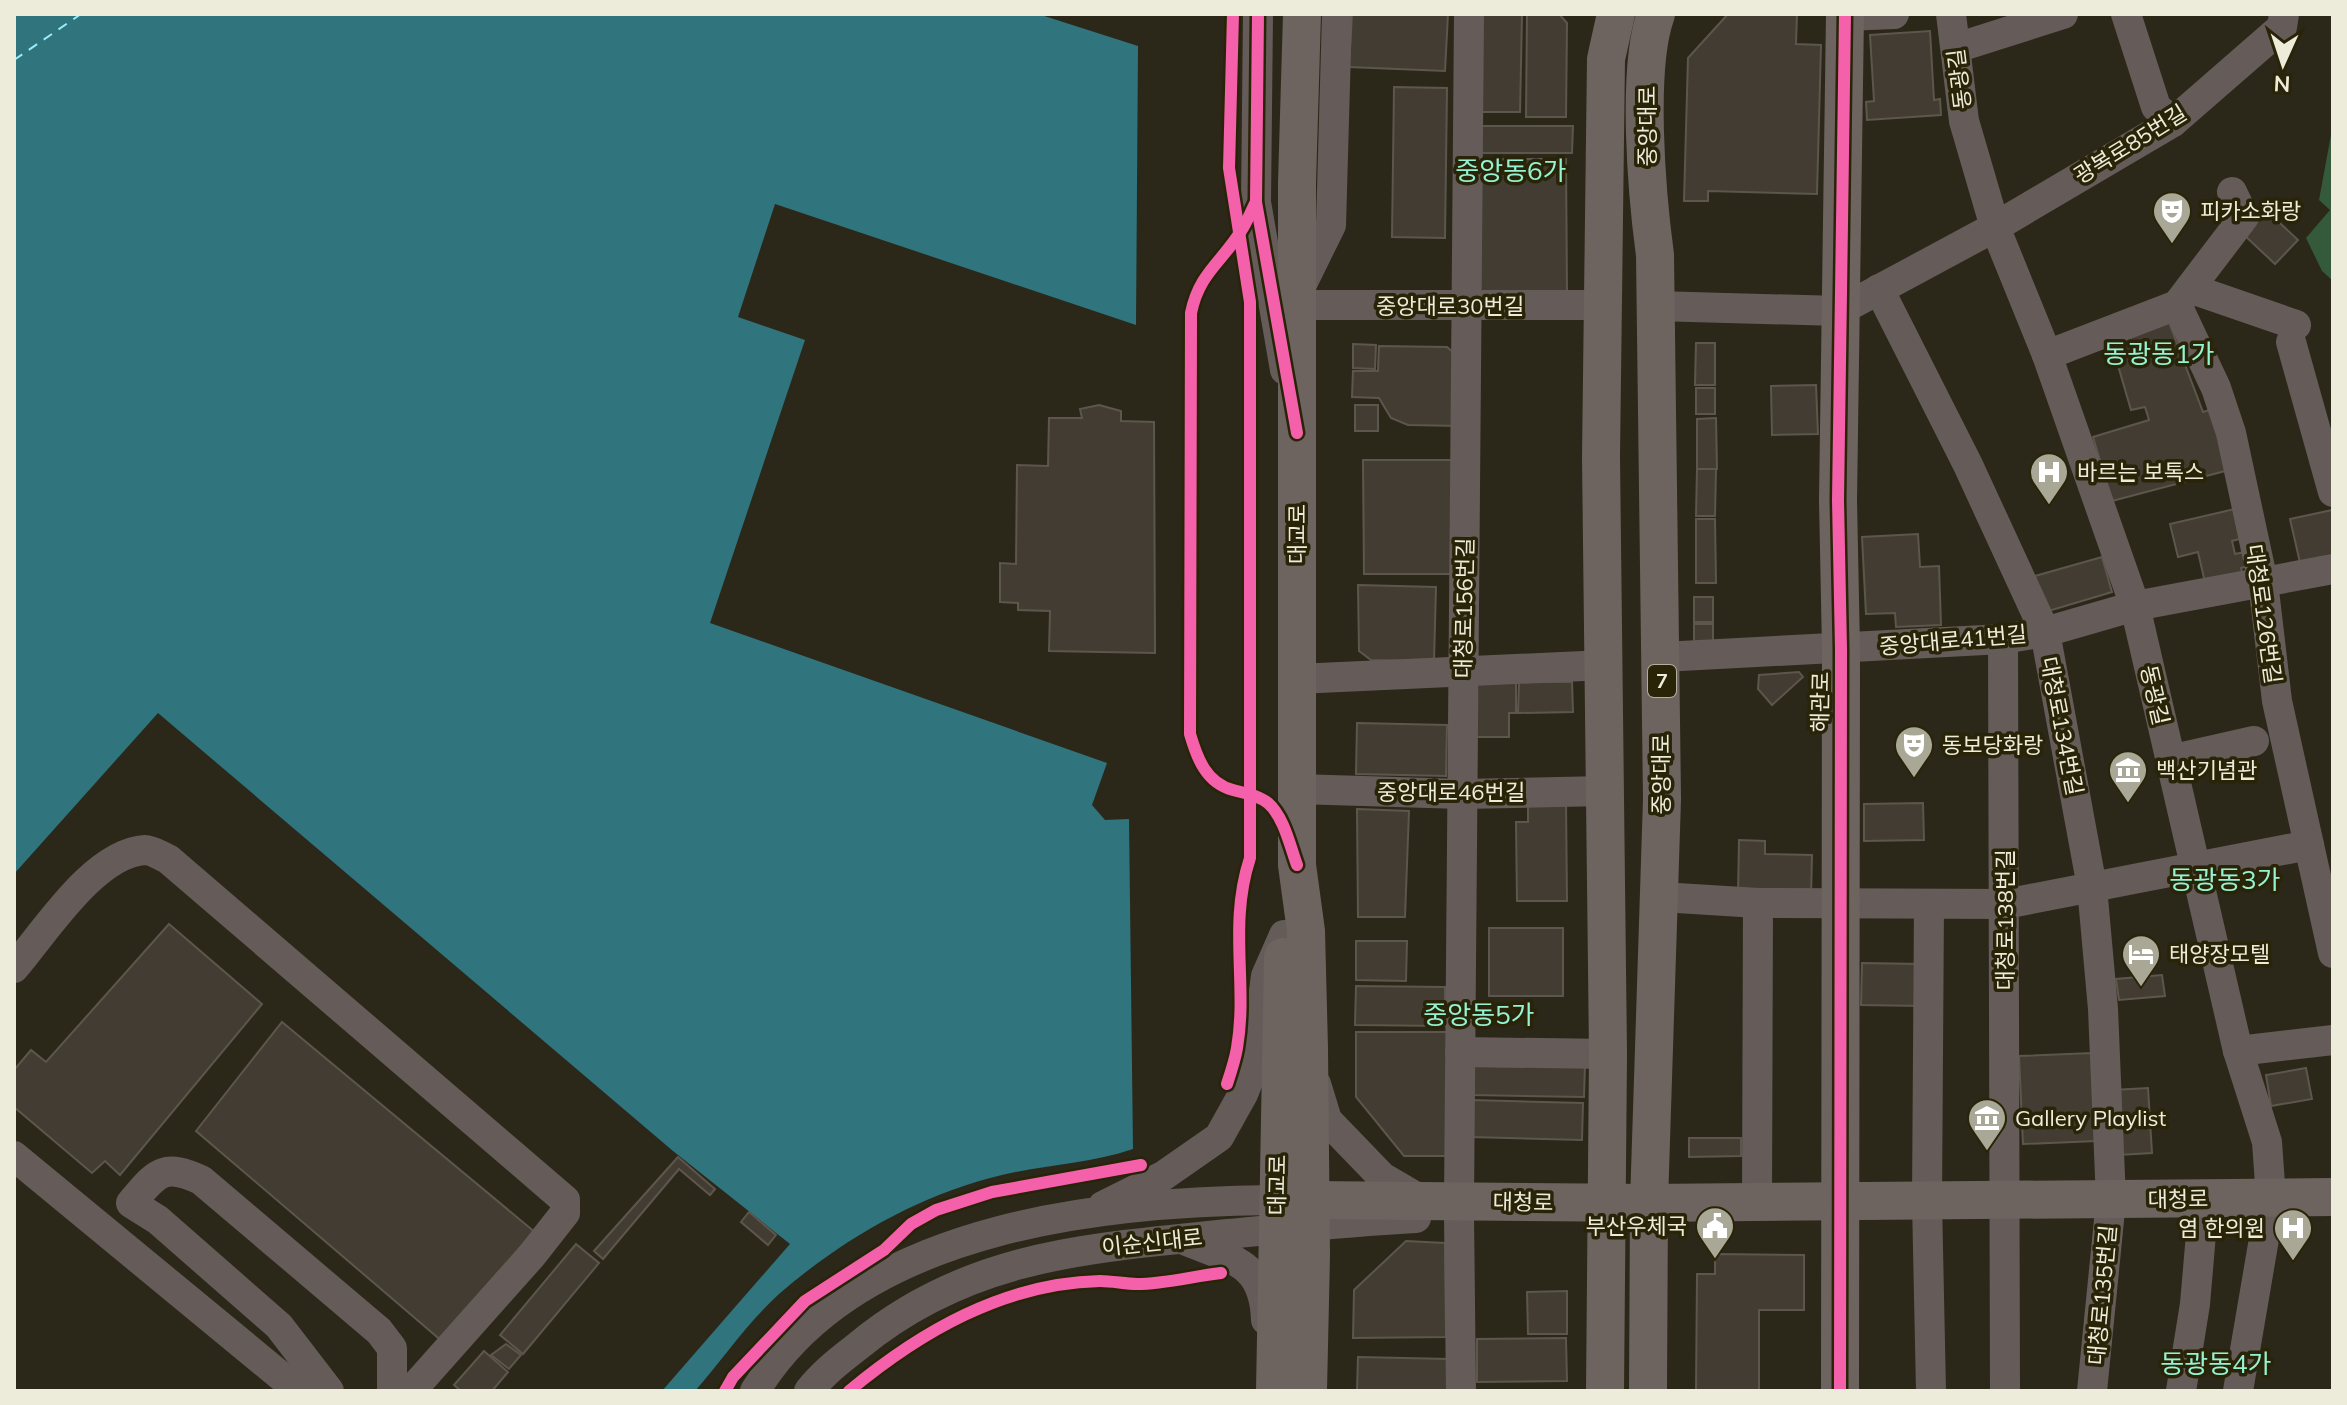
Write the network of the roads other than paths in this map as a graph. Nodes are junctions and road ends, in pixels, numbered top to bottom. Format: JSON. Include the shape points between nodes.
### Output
{"nodes":[{"id":1,"x":1258,"y":14,"type":"edge"},
{"id":2,"x":1302,"y":14,"type":"edge"},
{"id":3,"x":1337,"y":14,"type":"edge"},
{"id":4,"x":1469,"y":14,"type":"edge"},
{"id":5,"x":1616,"y":14,"type":"edge"},
{"id":6,"x":1656,"y":14,"type":"edge"},
{"id":7,"x":1894,"y":14,"type":"edge"},
{"id":8,"x":1951,"y":14,"type":"edge"},
{"id":9,"x":2063,"y":14,"type":"edge"},
{"id":10,"x":2126,"y":14,"type":"edge"},
{"id":11,"x":2284,"y":14,"type":"edge"},
{"id":12,"x":1845,"y":15,"type":"edge"},
{"id":13,"x":1956,"y":48,"type":"junction"},
{"id":14,"x":2173,"y":122,"type":"junction"},
{"id":15,"x":2232,"y":192,"type":"dead end"},
{"id":16,"x":1995,"y":227,"type":"junction"},
{"id":17,"x":1879,"y":289,"type":"junction"},
{"id":18,"x":2185,"y":297,"type":"junction"},
{"id":19,"x":1297,"y":300,"type":"junction"},
{"id":20,"x":1603,"y":305,"type":"junction"},
{"id":21,"x":1655,"y":306,"type":"junction"},
{"id":22,"x":1467,"y":307,"type":"junction"},
{"id":23,"x":1839,"y":311,"type":"junction"},
{"id":24,"x":2047,"y":355,"type":"junction"},
{"id":25,"x":1297,"y":433,"type":"junction"},
{"id":26,"x":2333,"y":492,"type":"edge"},
{"id":27,"x":2333,"y":569,"type":"edge"},
{"id":28,"x":2263,"y":582,"type":"junction"},
{"id":29,"x":2135,"y":606,"type":"junction"},
{"id":30,"x":2045,"y":632,"type":"junction"},
{"id":31,"x":2003,"y":639,"type":"junction"},
{"id":32,"x":1841,"y":649,"type":"junction"},
{"id":33,"x":1662,"y":657,"type":"junction"},
{"id":34,"x":1605,"y":665,"type":"junction"},
{"id":35,"x":1463,"y":671,"type":"junction"},
{"id":36,"x":1297,"y":679,"type":"junction"},
{"id":37,"x":2254,"y":741,"type":"dead end"},
{"id":38,"x":2170,"y":760,"type":"junction"},
{"id":39,"x":1297,"y":789,"type":"junction"},
{"id":40,"x":1605,"y":791,"type":"junction"},
{"id":41,"x":1462,"y":794,"type":"junction"},
{"id":42,"x":2309,"y":845,"type":"junction"},
{"id":43,"x":2194,"y":867,"type":"junction"},
{"id":44,"x":1297,"y":884,"type":"junction"},
{"id":45,"x":2092,"y":887,"type":"junction"},
{"id":46,"x":1661,"y":897,"type":"junction"},
{"id":47,"x":1758,"y":903,"type":"junction"},
{"id":48,"x":1839,"y":904,"type":"junction"},
{"id":49,"x":1929,"y":904,"type":"junction"},
{"id":50,"x":2005,"y":904,"type":"junction"},
{"id":51,"x":1284,"y":935,"type":"junction"},
{"id":52,"x":2333,"y":953,"type":"edge"},
{"id":53,"x":14,"y":968,"type":"edge"},
{"id":54,"x":2333,"y":1040,"type":"edge"},
{"id":55,"x":1309,"y":1048,"type":"junction"},
{"id":56,"x":2238,"y":1051,"type":"junction"},
{"id":57,"x":1460,"y":1052,"type":"junction"},
{"id":58,"x":1608,"y":1054,"type":"junction"},
{"id":59,"x":14,"y":1156,"type":"edge"},
{"id":60,"x":2333,"y":1197,"type":"edge"},
{"id":61,"x":2271,"y":1198,"type":"junction"},
{"id":62,"x":2204,"y":1199,"type":"junction"},
{"id":63,"x":2005,"y":1200,"type":"junction"},
{"id":64,"x":2111,"y":1200,"type":"junction"},
{"id":65,"x":1927,"y":1201,"type":"junction"},
{"id":66,"x":1757,"y":1202,"type":"junction"},
{"id":67,"x":1841,"y":1202,"type":"junction"},
{"id":68,"x":1606,"y":1203,"type":"junction"},
{"id":69,"x":1649,"y":1203,"type":"junction"},
{"id":70,"x":1447,"y":1206,"type":"junction"},
{"id":71,"x":1294,"y":1214,"type":"junction"},
{"id":72,"x":1082,"y":1216,"type":"junction"},
{"id":73,"x":1182,"y":1239,"type":"junction"},
{"id":74,"x":299,"y":1391,"type":"edge"},
{"id":75,"x":329,"y":1391,"type":"edge"},
{"id":76,"x":392,"y":1391,"type":"edge"},
{"id":77,"x":411,"y":1391,"type":"edge"},
{"id":78,"x":755,"y":1391,"type":"edge"},
{"id":79,"x":809,"y":1391,"type":"edge"},
{"id":80,"x":1275,"y":1391,"type":"edge"},
{"id":81,"x":1308,"y":1391,"type":"edge"},
{"id":82,"x":1461,"y":1391,"type":"edge"},
{"id":83,"x":1605,"y":1391,"type":"edge"},
{"id":84,"x":1648,"y":1391,"type":"edge"},
{"id":85,"x":1840,"y":1391,"type":"edge"},
{"id":86,"x":1931,"y":1391,"type":"edge"},
{"id":87,"x":2005,"y":1391,"type":"edge"},
{"id":88,"x":2092,"y":1391,"type":"edge"},
{"id":89,"x":2181,"y":1391,"type":"edge"},
{"id":90,"x":2238,"y":1391,"type":"edge"}],
"edges":[{"from":1,"to":25,"type":"street","via":[[1256,202]]},
{"from":2,"to":19,"type":"main road","name":"대교로"},
{"from":3,"to":19,"type":"street","via":[[1331,225]]},
{"from":4,"to":22,"type":"street","name":"대청로156번길"},
{"from":5,"to":20,"type":"main road","name":"중앙대로","via":[[1606,59]]},
{"from":6,"to":21,"type":"main road","name":"중앙대로","number":"7","via":[[1648,56],[1647,194]]},
{"from":7,"to":12,"type":"street"},
{"from":8,"to":13,"type":"street","name":"동광길"},
{"from":9,"to":13,"type":"street"},
{"from":10,"to":14,"type":"street","via":[[2156,107]]},
{"from":11,"to":14,"type":"street","name":"광복로85번길","via":[[2282,27]]},
{"from":12,"to":23,"type":"main road","name":"해관로"},
{"from":13,"to":16,"type":"street","name":"동광길","via":[[1964,121]]},
{"from":14,"to":16,"type":"street","name":"광복로85번길"},
{"from":15,"to":18,"type":"street","via":[[2244,217]]},
{"from":16,"to":17,"type":"street","name":"광복로85번길"},
{"from":16,"to":24,"type":"street","name":"동광길"},
{"from":17,"to":23,"type":"street","name":"광복로85번길"},
{"from":17,"to":30,"type":"street","name":"대청로134번길"},
{"from":18,"to":24,"type":"street"},
{"from":18,"to":26,"type":"street","via":[[2293,334]]},
{"from":18,"to":28,"type":"street","name":"대청로126번길","via":[[2231,433]]},
{"from":19,"to":22,"type":"street","name":"중앙대로30번길"},
{"from":19,"to":25,"type":"main road","name":"대교로"},
{"from":20,"to":22,"type":"street","name":"중앙대로30번길"},
{"from":20,"to":34,"type":"main road","name":"중앙대로"},
{"from":21,"to":23,"type":"street"},
{"from":21,"to":33,"type":"main road","name":"중앙대로","number":"7"},
{"from":22,"to":35,"type":"street","name":"대청로156번길"},
{"from":23,"to":32,"type":"main road","name":"해관로"},
{"from":24,"to":29,"type":"street","name":"동광길"},
{"from":25,"to":36,"type":"main road","name":"대교로"},
{"from":27,"to":28,"type":"street","name":"중앙대로41번길"},
{"from":28,"to":29,"type":"street","name":"중앙대로41번길"},
{"from":28,"to":42,"type":"street","name":"대청로126번길","via":[[2277,701]]},
{"from":29,"to":30,"type":"street","name":"중앙대로41번길"},
{"from":29,"to":38,"type":"street","name":"동광길"},
{"from":30,"to":31,"type":"street","name":"중앙대로41번길"},
{"from":30,"to":45,"type":"street","name":"대청로134번길"},
{"from":31,"to":32,"type":"street","name":"중앙대로41번길"},
{"from":31,"to":50,"type":"street","name":"대청로138번길"},
{"from":32,"to":33,"type":"street","name":"중앙대로41번길"},
{"from":32,"to":48,"type":"main road","name":"해관로"},
{"from":33,"to":46,"type":"main road","name":"중앙대로","number":"7"},
{"from":34,"to":35,"type":"street"},
{"from":34,"to":40,"type":"main road","name":"중앙대로"},
{"from":35,"to":36,"type":"street"},
{"from":35,"to":41,"type":"street","name":"대청로156번길"},
{"from":36,"to":39,"type":"main road","name":"대교로"},
{"from":37,"to":38,"type":"street"},
{"from":38,"to":43,"type":"street","name":"동광길"},
{"from":39,"to":41,"type":"street","name":"중앙대로46번길"},
{"from":39,"to":44,"type":"main road","name":"대교로"},
{"from":40,"to":41,"type":"street","name":"중앙대로46번길"},
{"from":40,"to":58,"type":"main road","name":"중앙대로"},
{"from":41,"to":57,"type":"street","name":"대청로156번길"},
{"from":42,"to":43,"type":"street"},
{"from":42,"to":52,"type":"street","name":"대청로126번길"},
{"from":43,"to":45,"type":"street"},
{"from":43,"to":56,"type":"street","name":"동광길"},
{"from":44,"to":51,"type":"main road","name":"대교로"},
{"from":44,"to":55,"type":"main road","name":"대교로","via":[[1306,931]]},
{"from":45,"to":50,"type":"street"},
{"from":45,"to":64,"type":"street","name":"대청로134번길"},
{"from":46,"to":47,"type":"street"},
{"from":46,"to":69,"type":"main road","name":"중앙대로","number":"7"},
{"from":47,"to":48,"type":"street"},
{"from":47,"to":66,"type":"street"},
{"from":48,"to":49,"type":"street"},
{"from":48,"to":67,"type":"main road","name":"해관로"},
{"from":49,"to":50,"type":"street"},
{"from":49,"to":65,"type":"street"},
{"from":50,"to":63,"type":"street","name":"대청로138번길"},
{"from":51,"to":71,"type":"main road","name":"대교로"},
{"from":51,"to":72,"type":"street","via":[[1266,976],[1254,1066],[1219,1137],[1163,1176]]},
{"from":53,"to":77,"type":"street","via":[[97,870],[148,850],[168,859],[565,1200],[565,1213],[532,1255]]},
{"from":54,"to":56,"type":"street"},
{"from":55,"to":70,"type":"street","via":[[1327,1120],[1382,1177]]},
{"from":55,"to":71,"type":"main road","name":"대교로"},
{"from":56,"to":61,"type":"street","name":"동광길","via":[[2267,1142]]},
{"from":57,"to":58,"type":"street"},
{"from":57,"to":70,"type":"street","name":"대청로156번길"},
{"from":58,"to":68,"type":"main road","name":"중앙대로"},
{"from":59,"to":74,"type":"street"},
{"from":60,"to":61,"type":"main road","name":"대청로"},
{"from":61,"to":62,"type":"main road","name":"대청로"},
{"from":61,"to":90,"type":"street","name":"동광길"},
{"from":62,"to":64,"type":"main road","name":"대청로"},
{"from":62,"to":89,"type":"street"},
{"from":63,"to":64,"type":"main road","name":"대청로"},
{"from":63,"to":65,"type":"main road","name":"대청로"},
{"from":63,"to":87,"type":"street","name":"대청로138번길"},
{"from":64,"to":88,"type":"street","name":"대청로135번길"},
{"from":65,"to":67,"type":"main road","name":"대청로"},
{"from":65,"to":86,"type":"street"},
{"from":66,"to":67,"type":"main road","name":"대청로"},
{"from":66,"to":69,"type":"main road","name":"대청로"},
{"from":67,"to":85,"type":"main road","name":"해관로"},
{"from":68,"to":69,"type":"main road","name":"대청로"},
{"from":68,"to":70,"type":"main road","name":"대청로"},
{"from":68,"to":83,"type":"main road","name":"중앙대로"},
{"from":69,"to":84,"type":"main road","name":"중앙대로","number":"7"},
{"from":70,"to":71,"type":"main road","name":"대청로"},
{"from":70,"to":82,"type":"street","name":"대청로156번길"},
{"from":71,"to":72,"type":"street","name":"이순신대로","via":[[1196,1202]]},
{"from":71,"to":73,"type":"street","name":"이순신대로"},
{"from":71,"to":80,"type":"main road","name":"대교로"},
{"from":71,"to":81,"type":"main road","name":"대교로"},
{"from":72,"to":78,"type":"street","name":"이순신대로","via":[[942,1246],[870,1281],[804,1333]]},
{"from":73,"to":79,"type":"street","name":"이순신대로","via":[[1072,1251],[1007,1266],[931,1294],[877,1330]]},
{"from":73,"to":80,"type":"street","via":[[1251,1270],[1265,1293],[1267,1358]]},
{"from":75,"to":76,"type":"street","via":[[279,1326],[158,1220],[131,1203],[156,1174],[178,1170],[201,1180],[379,1331],[392,1348]]}]}
